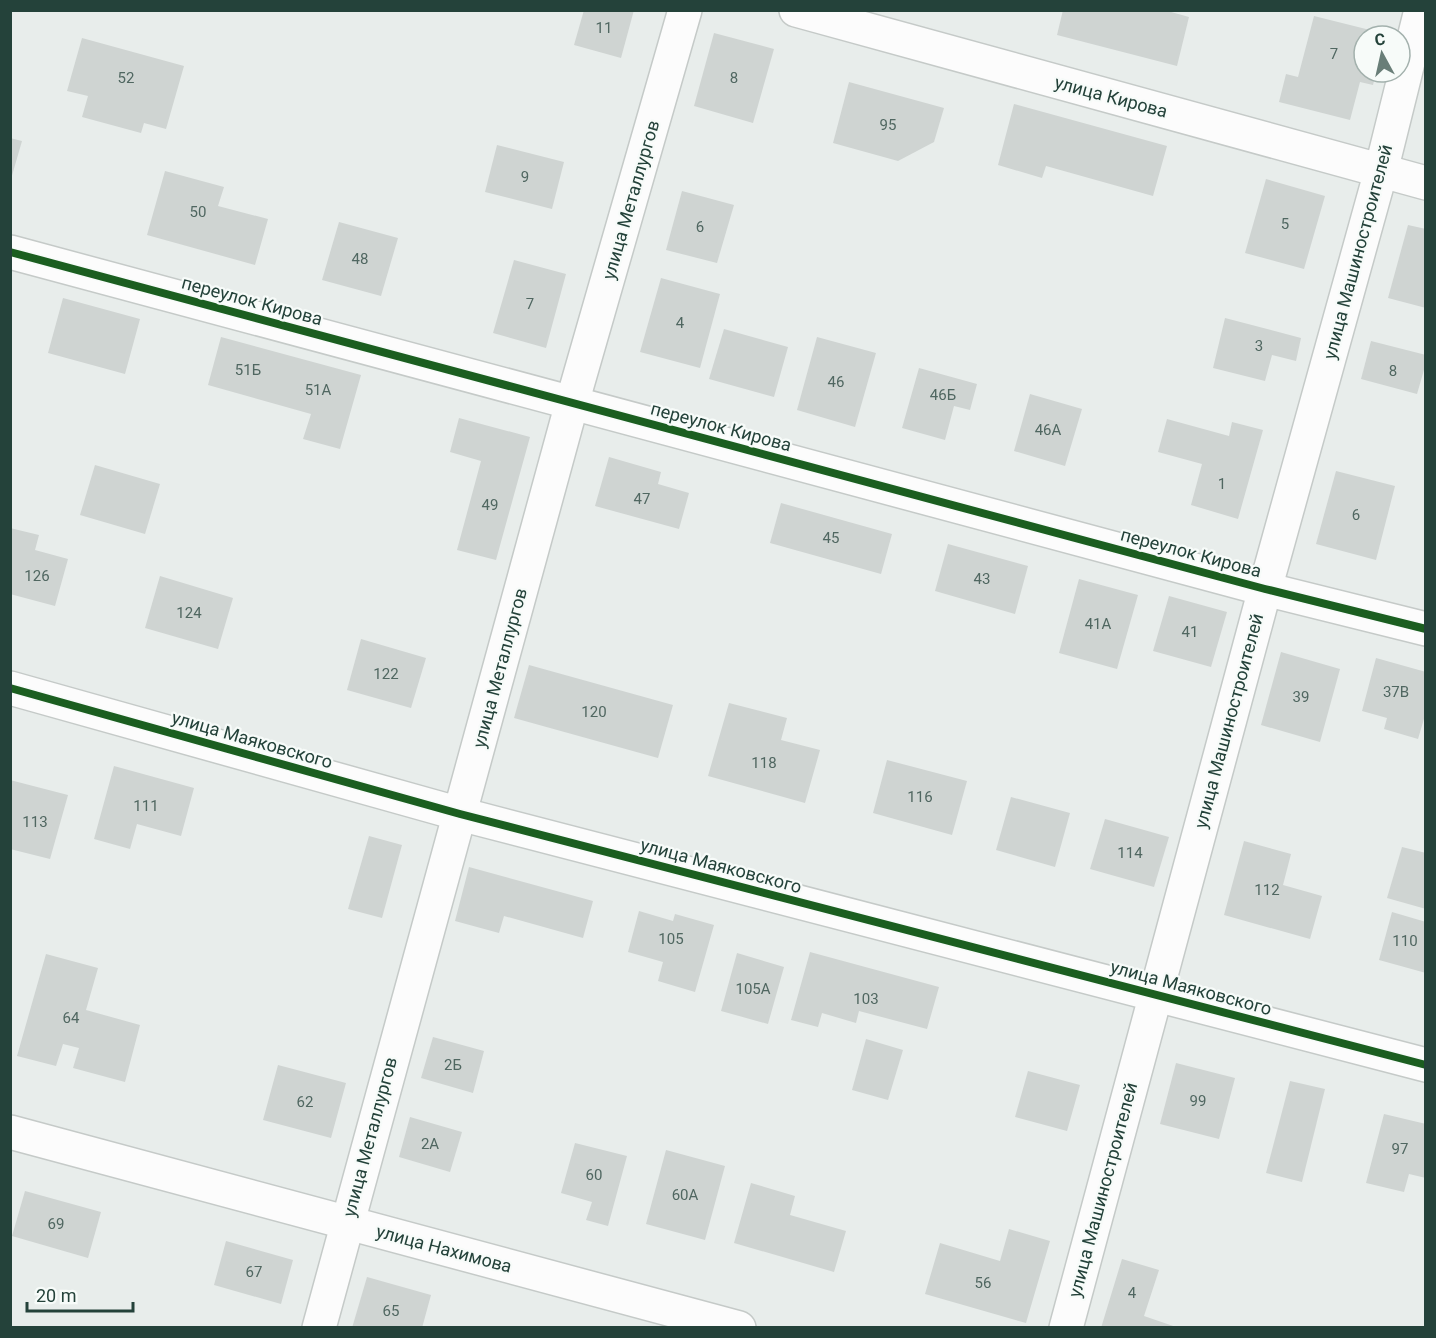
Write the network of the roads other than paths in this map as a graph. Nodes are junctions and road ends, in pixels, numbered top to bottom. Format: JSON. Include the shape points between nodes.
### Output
{"nodes":[{"id":1,"x":686,"y":10,"type":"edge"},
{"id":2,"x":796,"y":10,"type":"edge"},
{"id":3,"x":1421,"y":10,"type":"edge"},
{"id":4,"x":1381,"y":171,"type":"junction"},
{"id":5,"x":1425,"y":183,"type":"edge"},
{"id":6,"x":10,"y":252,"type":"edge"},
{"id":7,"x":572,"y":403,"type":"junction"},
{"id":8,"x":1265,"y":589,"type":"junction"},
{"id":9,"x":1425,"y":629,"type":"edge"},
{"id":10,"x":10,"y":687,"type":"edge"},
{"id":11,"x":460,"y":814,"type":"junction"},
{"id":12,"x":1155,"y":994,"type":"junction"},
{"id":13,"x":1425,"y":1065,"type":"edge"},
{"id":14,"x":10,"y":1132,"type":"edge"},
{"id":15,"x":346,"y":1224,"type":"junction"},
{"id":16,"x":319,"y":1328,"type":"edge"},
{"id":17,"x":739,"y":1328,"type":"edge"},
{"id":18,"x":1066,"y":1328,"type":"edge"}],
"edges":[{"from":1,"to":7,"type":"street","name":"улица Металлургов"},
{"from":2,"to":4,"type":"street","name":"улица Кирова"},
{"from":3,"to":4,"type":"street","name":"улица Машиностроителей"},
{"from":4,"to":5,"type":"street","name":"улица Кирова"},
{"from":4,"to":8,"type":"street","name":"улица Машиностроителей"},
{"from":6,"to":7,"type":"street","name":"переулок Кирова"},
{"from":7,"to":8,"type":"street","name":"переулок Кирова"},
{"from":7,"to":11,"type":"street","name":"улица Металлургов"},
{"from":8,"to":9,"type":"street","name":"переулок Кирова"},
{"from":8,"to":12,"type":"street","name":"улица Машиностроителей"},
{"from":10,"to":11,"type":"street","name":"улица Маяковского"},
{"from":11,"to":12,"type":"street","name":"улица Маяковского"},
{"from":11,"to":15,"type":"street","name":"улица Металлургов"},
{"from":12,"to":13,"type":"street","name":"улица Маяковского"},
{"from":12,"to":18,"type":"street","name":"улица Машиностроителей"},
{"from":14,"to":15,"type":"street","name":"улица Нахимова"},
{"from":15,"to":16,"type":"street","name":"улица Металлургов"},
{"from":15,"to":17,"type":"street","name":"улица Нахимова"}]}
